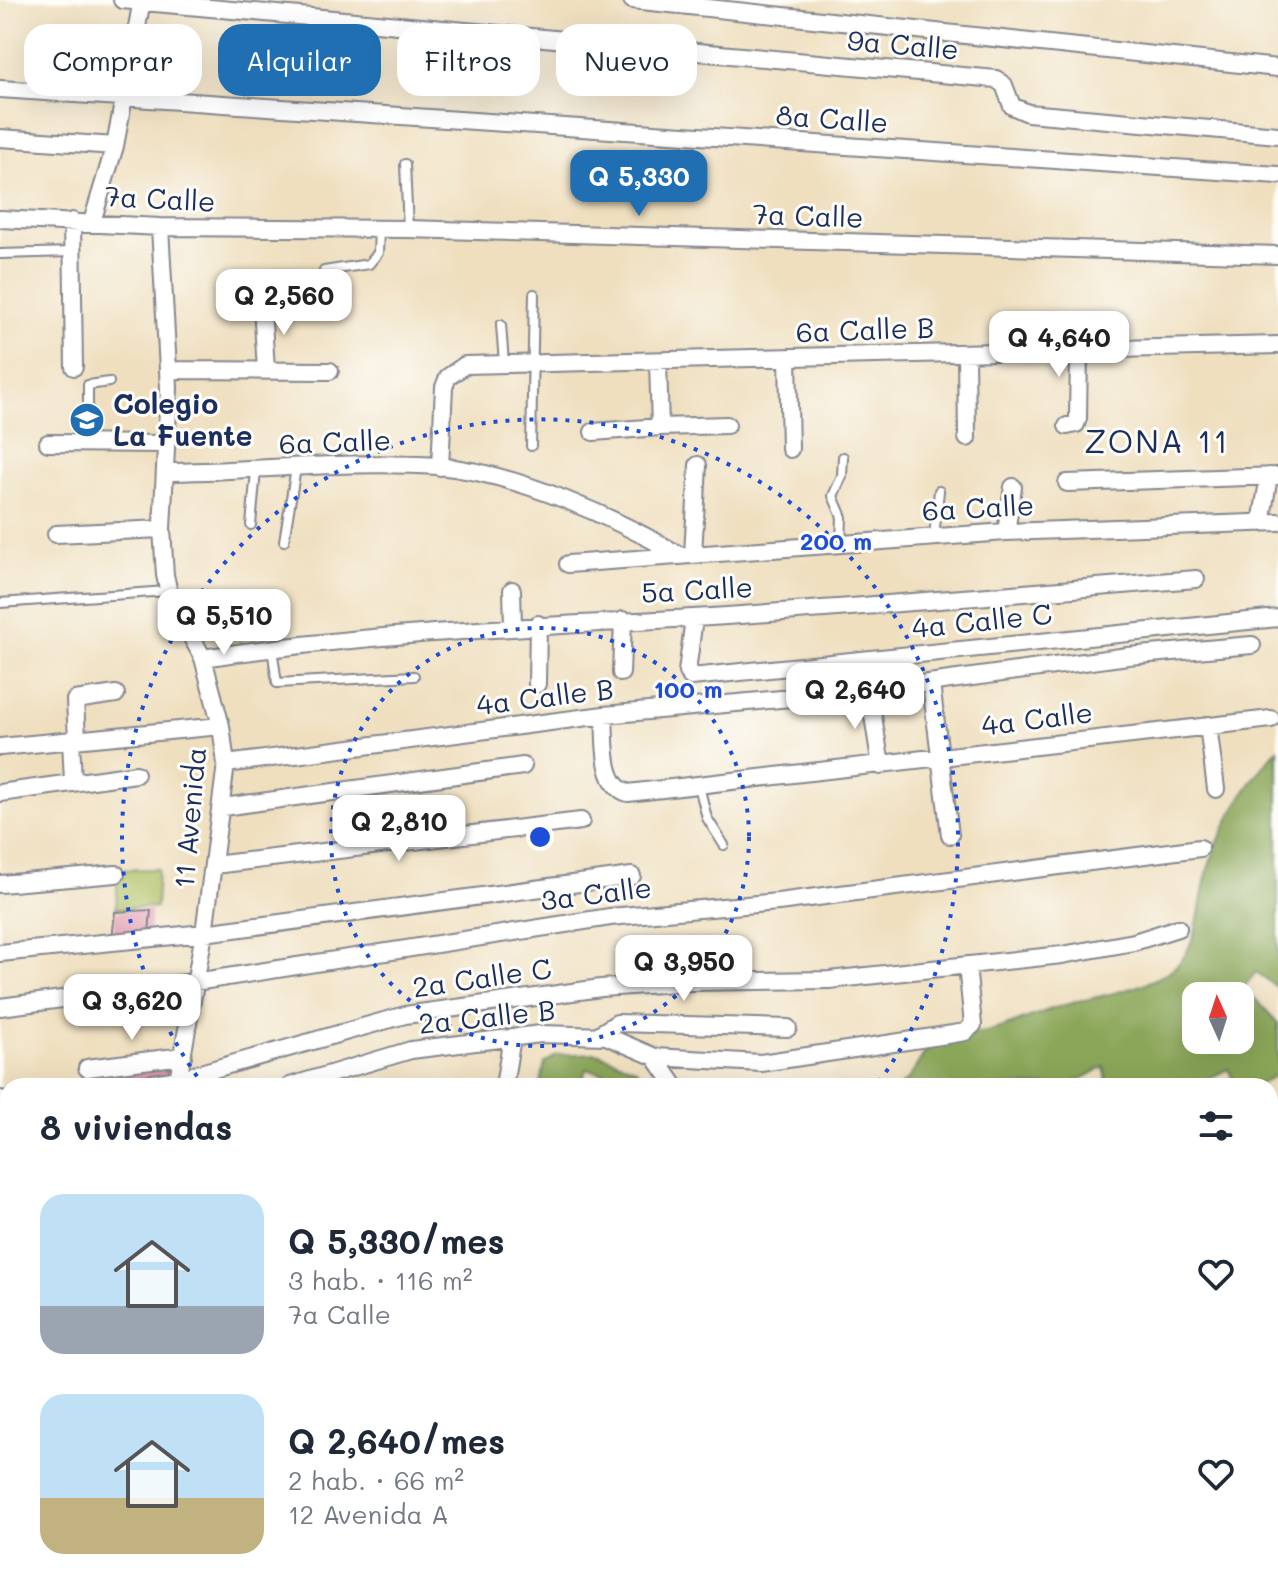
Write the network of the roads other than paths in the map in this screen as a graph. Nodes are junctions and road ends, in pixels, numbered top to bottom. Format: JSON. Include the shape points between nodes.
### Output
{"nodes":[{"id":1,"x":122,"y":0,"type":"edge"},
{"id":2,"x":632,"y":0,"type":"edge"},
{"id":3,"x":142,"y":1,"type":"edge"},
{"id":4,"x":138,"y":24,"type":"edge"},
{"id":5,"x":1278,"y":68,"type":"edge"},
{"id":6,"x":0,"y":89,"type":"edge"},
{"id":7,"x":24,"y":90,"type":"edge"},
{"id":8,"x":125,"y":96,"type":"edge"},
{"id":9,"x":139,"y":96,"type":"edge"},
{"id":10,"x":1278,"y":135,"type":"edge"},
{"id":11,"x":0,"y":138,"type":"edge"},
{"id":12,"x":115,"y":146,"type":"junction"},
{"id":13,"x":405,"y":164,"type":"dead end"},
{"id":14,"x":1278,"y":175,"type":"edge"},
{"id":15,"x":0,"y":219,"type":"edge"},
{"id":16,"x":72,"y":221,"type":"junction"},
{"id":17,"x":92,"y":222,"type":"junction"},
{"id":18,"x":160,"y":227,"type":"junction"},
{"id":19,"x":379,"y":229,"type":"junction"},
{"id":20,"x":408,"y":229,"type":"junction"},
{"id":21,"x":73,"y":252,"type":"junction"},
{"id":22,"x":0,"y":254,"type":"edge"},
{"id":23,"x":1278,"y":255,"type":"edge"},
{"id":24,"x":324,"y":271,"type":"dead end"},
{"id":25,"x":534,"y":294,"type":"dead end"},
{"id":26,"x":262,"y":306,"type":"dead end"},
{"id":27,"x":501,"y":325,"type":"dead end"},
{"id":28,"x":1278,"y":345,"type":"edge"},
{"id":29,"x":1079,"y":350,"type":"junction"},
{"id":30,"x":966,"y":354,"type":"junction"},
{"id":31,"x":788,"y":358,"type":"junction"},
{"id":32,"x":534,"y":362,"type":"junction"},
{"id":33,"x":658,"y":362,"type":"junction"},
{"id":34,"x":504,"y":363,"type":"junction"},
{"id":35,"x":74,"y":367,"type":"dead end"},
{"id":36,"x":168,"y":370,"type":"junction"},
{"id":37,"x":266,"y":370,"type":"junction"},
{"id":38,"x":330,"y":371,"type":"dead end"},
{"id":39,"x":109,"y":382,"type":"dead end"},
{"id":40,"x":727,"y":425,"type":"dead end"},
{"id":41,"x":1067,"y":426,"type":"dead end"},
{"id":42,"x":660,"y":427,"type":"junction"},
{"id":43,"x":593,"y":432,"type":"dead end"},
{"id":44,"x":967,"y":438,"type":"dead end"},
{"id":45,"x":48,"y":443,"type":"dead end"},
{"id":46,"x":88,"y":443,"type":"junction"},
{"id":47,"x":166,"y":444,"type":"junction"},
{"id":48,"x":531,"y":446,"type":"dead end"},
{"id":49,"x":790,"y":449,"type":"dead end"},
{"id":50,"x":843,"y":457,"type":"dead end"},
{"id":51,"x":698,"y":465,"type":"dead end"},
{"id":52,"x":440,"y":467,"type":"junction"},
{"id":53,"x":296,"y":468,"type":"junction"},
{"id":54,"x":256,"y":471,"type":"junction"},
{"id":55,"x":165,"y":472,"type":"junction"},
{"id":56,"x":1274,"y":476,"type":"edge"},
{"id":57,"x":1067,"y":483,"type":"dead end"},
{"id":58,"x":1013,"y":487,"type":"dead end"},
{"id":59,"x":939,"y":491,"type":"dead end"},
{"id":60,"x":1269,"y":522,"type":"edge"},
{"id":61,"x":251,"y":525,"type":"dead end"},
{"id":62,"x":162,"y":529,"type":"junction"},
{"id":63,"x":1006,"y":532,"type":"junction"},
{"id":64,"x":56,"y":534,"type":"dead end"},
{"id":65,"x":934,"y":536,"type":"junction"},
{"id":66,"x":284,"y":541,"type":"dead end"},
{"id":67,"x":841,"y":543,"type":"junction"},
{"id":68,"x":687,"y":556,"type":"junction"},
{"id":69,"x":568,"y":564,"type":"dead end"},
{"id":70,"x":1196,"y":579,"type":"dead end"},
{"id":71,"x":512,"y":590,"type":"dead end"},
{"id":72,"x":167,"y":591,"type":"junction"},
{"id":73,"x":0,"y":603,"type":"edge"},
{"id":74,"x":694,"y":618,"type":"junction"},
{"id":75,"x":1278,"y":618,"type":"edge"},
{"id":76,"x":623,"y":620,"type":"junction"},
{"id":77,"x":538,"y":624,"type":"junction"},
{"id":78,"x":513,"y":625,"type":"junction"},
{"id":79,"x":1252,"y":645,"type":"dead end"},
{"id":80,"x":272,"y":647,"type":"junction"},
{"id":81,"x":203,"y":658,"type":"junction"},
{"id":82,"x":621,"y":673,"type":"dead end"},
{"id":83,"x":414,"y":676,"type":"dead end"},
{"id":84,"x":537,"y":684,"type":"dead end"},
{"id":85,"x":931,"y":684,"type":"junction"},
{"id":86,"x":869,"y":691,"type":"junction"},
{"id":87,"x":116,"y":694,"type":"dead end"},
{"id":88,"x":604,"y":715,"type":"junction"},
{"id":89,"x":1271,"y":719,"type":"dead end"},
{"id":90,"x":1208,"y":725,"type":"junction"},
{"id":91,"x":221,"y":726,"type":"junction"},
{"id":92,"x":74,"y":740,"type":"junction"},
{"id":93,"x":0,"y":747,"type":"edge"},
{"id":94,"x":939,"y":757,"type":"junction"},
{"id":95,"x":226,"y":764,"type":"junction"},
{"id":96,"x":523,"y":766,"type":"dead end"},
{"id":97,"x":881,"y":766,"type":"junction"},
{"id":98,"x":136,"y":774,"type":"dead end"},
{"id":99,"x":73,"y":782,"type":"junction"},
{"id":100,"x":699,"y":786,"type":"junction"},
{"id":101,"x":1216,"y":789,"type":"dead end"},
{"id":102,"x":0,"y":793,"type":"edge"},
{"id":103,"x":223,"y":807,"type":"junction"},
{"id":104,"x":581,"y":821,"type":"dead end"},
{"id":105,"x":950,"y":835,"type":"dead end"},
{"id":106,"x":724,"y":845,"type":"dead end"},
{"id":107,"x":1200,"y":848,"type":"dead end"},
{"id":108,"x":214,"y":865,"type":"junction"},
{"id":109,"x":116,"y":874,"type":"dead end"},
{"id":110,"x":632,"y":876,"type":"dead end"},
{"id":111,"x":0,"y":884,"type":"edge"},
{"id":112,"x":1178,"y":928,"type":"dead end"},
{"id":113,"x":204,"y":933,"type":"junction"},
{"id":114,"x":0,"y":953,"type":"edge"},
{"id":115,"x":967,"y":965,"type":"junction"},
{"id":116,"x":195,"y":982,"type":"junction"},
{"id":117,"x":0,"y":1007,"type":"edge"},
{"id":118,"x":788,"y":1028,"type":"dead end"},
{"id":119,"x":598,"y":1035,"type":"junction"},
{"id":120,"x":512,"y":1037,"type":"junction"},
{"id":121,"x":183,"y":1056,"type":"junction"},
{"id":122,"x":655,"y":1057,"type":"junction"},
{"id":123,"x":87,"y":1068,"type":"dead end"},
{"id":124,"x":179,"y":1078,"type":"edge"},
{"id":125,"x":192,"y":1078,"type":"edge"},
{"id":126,"x":317,"y":1078,"type":"edge"},
{"id":127,"x":505,"y":1078,"type":"edge"},
{"id":128,"x":669,"y":1078,"type":"edge"}],
"edges":[{"from":1,"to":3,"type":"street","name":"9a Calle"},
{"from":2,"to":5,"type":"street"},
{"from":3,"to":4,"type":"street"},
{"from":3,"to":10,"type":"street","name":"9a Calle","via":[[996,79],[1012,106],[1023,112]]},
{"from":6,"to":7,"type":"street","name":"8a Calle"},
{"from":8,"to":12,"type":"street"},
{"from":9,"to":14,"type":"street","name":"8a Calle"},
{"from":11,"to":12,"type":"street"},
{"from":12,"to":17,"type":"street"},
{"from":13,"to":20,"type":"lane"},
{"from":15,"to":16,"type":"street","name":"7a Calle"},
{"from":16,"to":17,"type":"street","name":"7a Calle"},
{"from":16,"to":21,"type":"street"},
{"from":17,"to":18,"type":"street","name":"7a Calle"},
{"from":18,"to":19,"type":"street","name":"7a Calle"},
{"from":18,"to":36,"type":"street","name":"11 Avenida"},
{"from":19,"to":20,"type":"street","name":"7a Calle"},
{"from":19,"to":24,"type":"lane","via":[[378,253],[369,264]]},
{"from":20,"to":23,"type":"street","name":"7a Calle"},
{"from":21,"to":22,"type":"lane"},
{"from":21,"to":35,"type":"street"},
{"from":25,"to":32,"type":"lane"},
{"from":26,"to":37,"type":"street"},
{"from":27,"to":34,"type":"lane"},
{"from":28,"to":29,"type":"street","name":"6a Calle B"},
{"from":29,"to":30,"type":"street","name":"6a Calle B"},
{"from":29,"to":41,"type":"street","via":[[1078,418]]},
{"from":30,"to":31,"type":"street","name":"6a Calle B"},
{"from":30,"to":44,"type":"street"},
{"from":31,"to":33,"type":"street","name":"6a Calle B"},
{"from":31,"to":49,"type":"street"},
{"from":32,"to":33,"type":"street","name":"6a Calle B"},
{"from":32,"to":34,"type":"street","name":"6a Calle B"},
{"from":32,"to":48,"type":"lane"},
{"from":33,"to":42,"type":"street"},
{"from":34,"to":52,"type":"street","name":"6a Calle B","via":[[465,365],[444,387]]},
{"from":36,"to":37,"type":"street"},
{"from":36,"to":47,"type":"street","name":"11 Avenida"},
{"from":37,"to":38,"type":"street"},
{"from":39,"to":46,"type":"lane","via":[[88,385]]},
{"from":40,"to":42,"type":"street"},
{"from":42,"to":43,"type":"street"},
{"from":45,"to":46,"type":"street"},
{"from":46,"to":47,"type":"street"},
{"from":47,"to":55,"type":"street","name":"11 Avenida"},
{"from":50,"to":67,"type":"lane","via":[[833,496],[842,517]]},
{"from":51,"to":68,"type":"street"},
{"from":52,"to":53,"type":"street","name":"6a Calle"},
{"from":52,"to":68,"type":"street","name":"6a Calle","via":[[580,505]]},
{"from":53,"to":54,"type":"street","name":"6a Calle"},
{"from":53,"to":66,"type":"lane"},
{"from":54,"to":55,"type":"street","name":"6a Calle"},
{"from":54,"to":61,"type":"lane"},
{"from":55,"to":62,"type":"street","name":"11 Avenida"},
{"from":56,"to":57,"type":"street"},
{"from":56,"to":60,"type":"street"},
{"from":58,"to":63,"type":"street"},
{"from":59,"to":65,"type":"lane"},
{"from":60,"to":63,"type":"street","name":"6a Calle"},
{"from":62,"to":64,"type":"street"},
{"from":62,"to":72,"type":"street","name":"11 Avenida"},
{"from":63,"to":65,"type":"street","name":"6a Calle"},
{"from":65,"to":67,"type":"street","name":"6a Calle"},
{"from":67,"to":68,"type":"street","name":"6a Calle"},
{"from":68,"to":69,"type":"street","name":"6a Calle"},
{"from":70,"to":74,"type":"street","name":"5a Calle"},
{"from":71,"to":78,"type":"street"},
{"from":72,"to":73,"type":"lane"},
{"from":72,"to":81,"type":"street","name":"11 Avenida"},
{"from":74,"to":75,"type":"street","name":"4a Calle C","via":[[687,670],[691,677]]},
{"from":74,"to":76,"type":"street","name":"5a Calle"},
{"from":76,"to":77,"type":"street","name":"5a Calle"},
{"from":76,"to":82,"type":"street"},
{"from":77,"to":78,"type":"street","name":"5a Calle"},
{"from":77,"to":84,"type":"street"},
{"from":78,"to":80,"type":"street","name":"5a Calle"},
{"from":79,"to":85,"type":"street","name":"4a Calle B","via":[[1128,656]]},
{"from":80,"to":81,"type":"street","name":"5a Calle"},
{"from":80,"to":83,"type":"lane","via":[[276,682]]},
{"from":81,"to":91,"type":"street","name":"11 Avenida"},
{"from":85,"to":86,"type":"street","name":"4a Calle B"},
{"from":85,"to":94,"type":"street"},
{"from":86,"to":88,"type":"street","name":"4a Calle B"},
{"from":86,"to":97,"type":"street"},
{"from":87,"to":92,"type":"street","via":[[75,700]]},
{"from":88,"to":95,"type":"street","name":"4a Calle B"},
{"from":88,"to":100,"type":"street","name":"4a Calle","via":[[611,781],[618,790]]},
{"from":89,"to":90,"type":"street","name":"4a Calle"},
{"from":90,"to":94,"type":"street","name":"4a Calle"},
{"from":90,"to":101,"type":"street"},
{"from":91,"to":92,"type":"street"},
{"from":91,"to":95,"type":"street","name":"11 Avenida"},
{"from":92,"to":93,"type":"street"},
{"from":92,"to":99,"type":"street"},
{"from":94,"to":97,"type":"street","name":"4a Calle"},
{"from":94,"to":105,"type":"street"},
{"from":95,"to":103,"type":"street","name":"11 Avenida"},
{"from":96,"to":103,"type":"street"},
{"from":97,"to":100,"type":"street","name":"4a Calle"},
{"from":98,"to":99,"type":"street"},
{"from":99,"to":102,"type":"street"},
{"from":100,"to":106,"type":"lane","via":[[707,818]]},
{"from":103,"to":108,"type":"street","name":"11 Avenida"},
{"from":104,"to":108,"type":"street"},
{"from":107,"to":116,"type":"street","name":"3a Calle","via":[[778,902],[610,917]]},
{"from":108,"to":113,"type":"street","name":"11 Avenida"},
{"from":109,"to":111,"type":"street"},
{"from":110,"to":113,"type":"street"},
{"from":112,"to":115,"type":"street","name":"2a Calle C","via":[[1062,955]]},
{"from":113,"to":114,"type":"street"},
{"from":113,"to":116,"type":"street","name":"11 Avenida"},
{"from":115,"to":122,"type":"street","name":"2a Calle B","via":[[973,1025],[965,1032],[783,1062]]},
{"from":115,"to":125,"type":"street","name":"2a Calle C","via":[[829,980],[601,988],[405,1015]]},
{"from":116,"to":117,"type":"street","name":"3a Calle"},
{"from":116,"to":121,"type":"street","name":"11 Avenida"},
{"from":118,"to":119,"type":"street","via":[[617,1023]]},
{"from":119,"to":120,"type":"street","name":"2a Calle B"},
{"from":119,"to":122,"type":"street","name":"2a Calle B"},
{"from":120,"to":126,"type":"street","name":"2a Calle B","via":[[411,1050]]},
{"from":120,"to":127,"type":"street"},
{"from":121,"to":123,"type":"street"},
{"from":121,"to":124,"type":"street","name":"11 Avenida"},
{"from":122,"to":128,"type":"street"}]}
